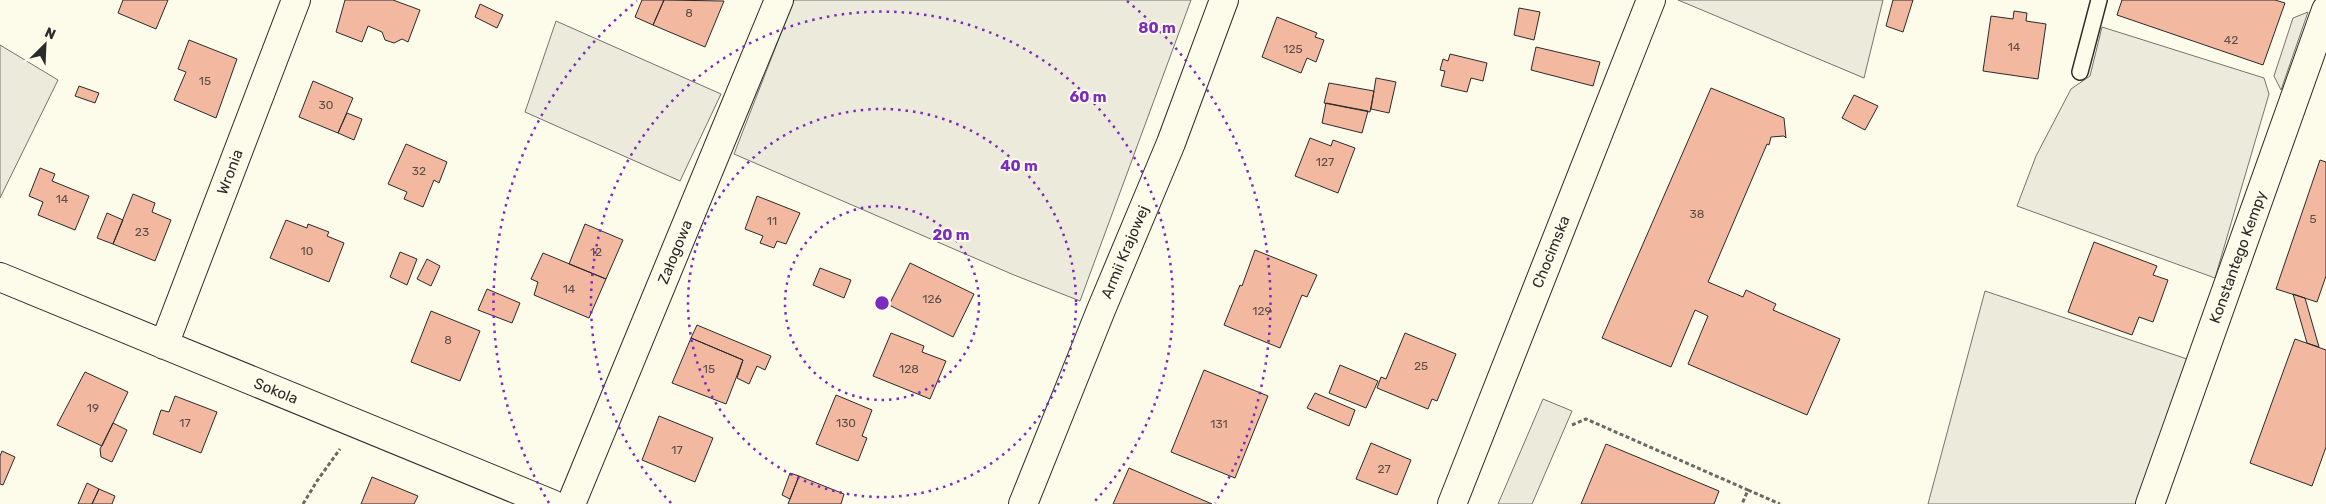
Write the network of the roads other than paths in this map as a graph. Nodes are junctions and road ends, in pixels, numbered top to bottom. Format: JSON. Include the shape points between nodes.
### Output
{"nodes":[{"id":1,"x":296,"y":0,"type":"edge"},
{"id":2,"x":779,"y":0,"type":"edge"},
{"id":3,"x":1224,"y":0,"type":"edge"},
{"id":4,"x":1651,"y":0,"type":"edge"},
{"id":5,"x":2099,"y":0,"type":"edge"},
{"id":6,"x":2326,"y":10,"type":"edge"},
{"id":7,"x":2080,"y":72,"type":"dead end"},
{"id":8,"x":0,"y":277,"type":"edge"},
{"id":9,"x":164,"y":344,"type":"junction"},
{"id":10,"x":552,"y":504,"type":"edge"},
{"id":11,"x":571,"y":504,"type":"edge"},
{"id":12,"x":1023,"y":504,"type":"edge"},
{"id":13,"x":1452,"y":504,"type":"edge"},
{"id":14,"x":2150,"y":504,"type":"edge"}],
"edges":[{"from":1,"to":9,"type":"street","name":"Wronia"},
{"from":2,"to":11,"type":"street","name":"Załogowa"},
{"from":3,"to":12,"type":"street","name":"Armii Krajowej","via":[[1171,142]]},
{"from":4,"to":13,"type":"street","name":"Chocimska"},
{"from":5,"to":7,"type":"lane"},
{"from":6,"to":14,"type":"street","name":"Konstantego Kempy"},
{"from":8,"to":9,"type":"street","name":"Sokola"},
{"from":9,"to":10,"type":"street","name":"Sokola"}]}
